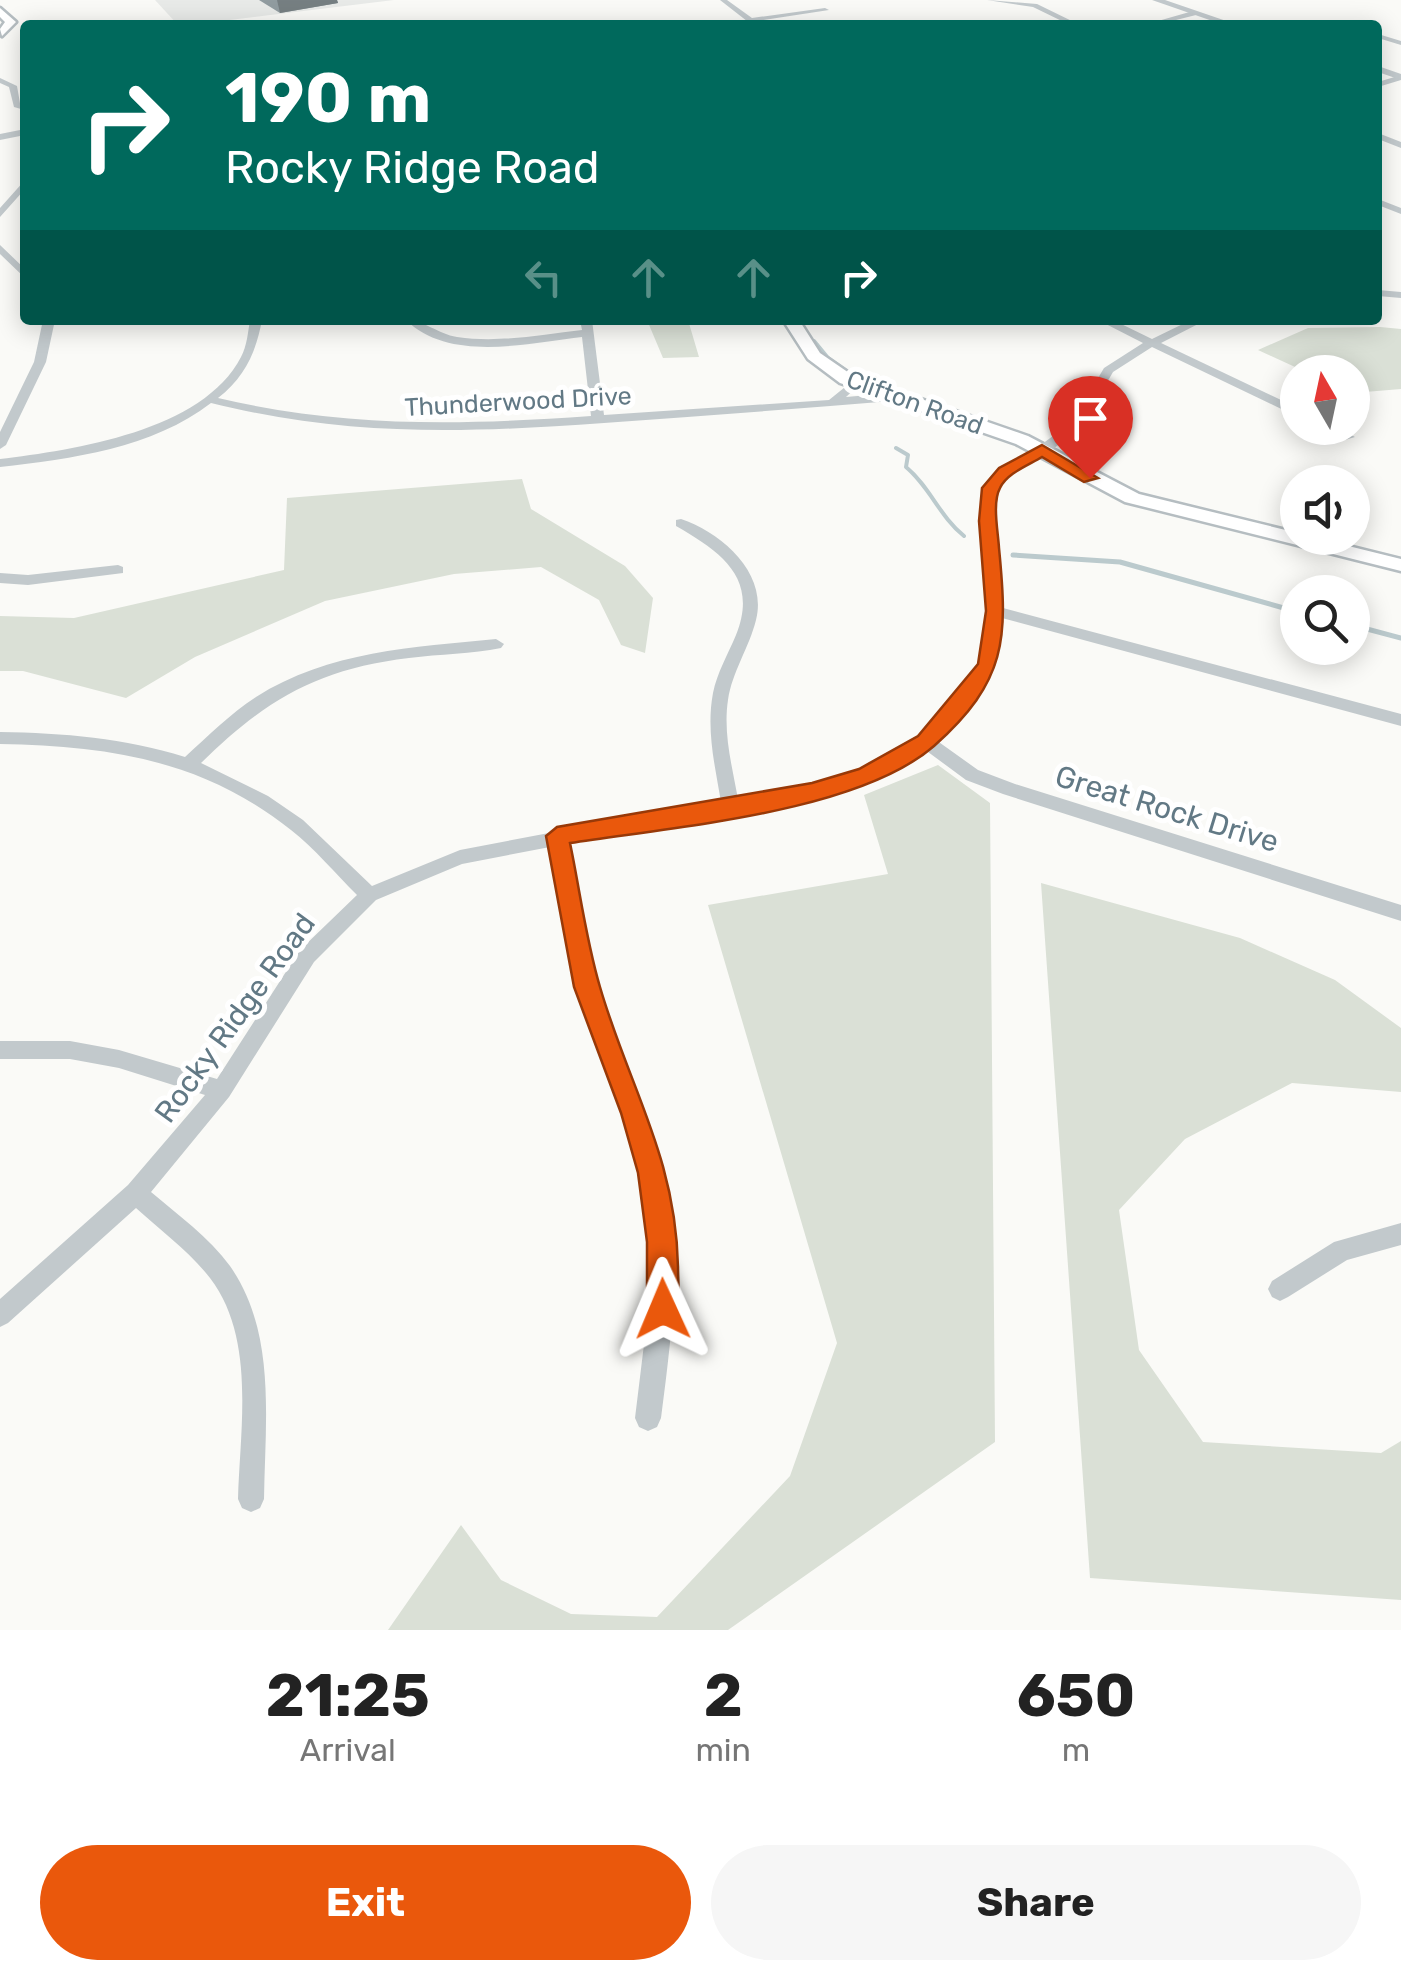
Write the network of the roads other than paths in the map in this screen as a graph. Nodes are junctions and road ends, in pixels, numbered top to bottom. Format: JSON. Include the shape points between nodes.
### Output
{"nodes":[{"id":1,"x":722,"y":0,"type":"edge"},
{"id":2,"x":990,"y":0,"type":"edge"},
{"id":3,"x":1156,"y":0,"type":"edge"},
{"id":4,"x":824,"y":10,"type":"dead end"},
{"id":5,"x":0,"y":11,"type":"edge"},
{"id":6,"x":1193,"y":13,"type":"junction"},
{"id":7,"x":750,"y":20,"type":"edge"},
{"id":8,"x":770,"y":20,"type":"edge"},
{"id":9,"x":1066,"y":20,"type":"edge"},
{"id":10,"x":1167,"y":20,"type":"edge"},
{"id":11,"x":1216,"y":20,"type":"edge"},
{"id":12,"x":5,"y":34,"type":"edge"},
{"id":13,"x":20,"y":98,"type":"edge"},
{"id":14,"x":18,"y":107,"type":"dead end"},
{"id":15,"x":20,"y":190,"type":"edge"},
{"id":16,"x":0,"y":214,"type":"edge"},
{"id":17,"x":0,"y":248,"type":"edge"},
{"id":18,"x":20,"y":270,"type":"edge"},
{"id":19,"x":48,"y":325,"type":"edge"},
{"id":20,"x":255,"y":325,"type":"edge"},
{"id":21,"x":417,"y":325,"type":"edge"},
{"id":22,"x":794,"y":325,"type":"edge"},
{"id":23,"x":1114,"y":325,"type":"edge"},
{"id":24,"x":1190,"y":325,"type":"edge"},
{"id":25,"x":587,"y":327,"type":"edge"},
{"id":26,"x":1150,"y":344,"type":"junction"},
{"id":27,"x":855,"y":383,"type":"junction"},
{"id":28,"x":892,"y":397,"type":"junction"},
{"id":29,"x":209,"y":398,"type":"junction"},
{"id":30,"x":832,"y":402,"type":"junction"},
{"id":31,"x":1280,"y":404,"type":"edge"},
{"id":32,"x":598,"y":420,"type":"junction"},
{"id":33,"x":0,"y":445,"type":"edge"},
{"id":34,"x":1042,"y":450,"type":"junction"},
{"id":35,"x":0,"y":463,"type":"edge"},
{"id":36,"x":681,"y":523,"type":"dead end"},
{"id":37,"x":1401,"y":565,"type":"edge"},
{"id":38,"x":118,"y":570,"type":"dead end"},
{"id":39,"x":0,"y":578,"type":"edge"},
{"id":40,"x":996,"y":611,"type":"junction"},
{"id":41,"x":496,"y":644,"type":"dead end"},
{"id":42,"x":1401,"y":720,"type":"edge"},
{"id":43,"x":0,"y":738,"type":"edge"},
{"id":44,"x":925,"y":742,"type":"junction"},
{"id":45,"x":191,"y":762,"type":"junction"},
{"id":46,"x":732,"y":809,"type":"junction"},
{"id":47,"x":557,"y":836,"type":"junction"},
{"id":48,"x":369,"y":895,"type":"junction"},
{"id":49,"x":1401,"y":913,"type":"edge"},
{"id":50,"x":0,"y":1050,"type":"edge"},
{"id":51,"x":222,"y":1090,"type":"junction"},
{"id":52,"x":136,"y":1193,"type":"junction"},
{"id":53,"x":1401,"y":1234,"type":"edge"},
{"id":54,"x":1280,"y":1289,"type":"dead end"},
{"id":55,"x":0,"y":1315,"type":"edge"},
{"id":56,"x":648,"y":1418,"type":"dead end"},
{"id":57,"x":251,"y":1499,"type":"dead end"}],
"edges":[{"from":1,"to":7,"type":"street"},
{"from":2,"to":9,"type":"street","via":[[1035,5]]},
{"from":3,"to":6,"type":"street"},
{"from":4,"to":8,"type":"street"},
{"from":5,"to":12,"type":"main road","via":[[11,22]]},
{"from":6,"to":10,"type":"street"},
{"from":6,"to":11,"type":"street"},
{"from":13,"to":14,"type":"street"},
{"from":15,"to":16,"type":"street"},
{"from":17,"to":18,"type":"street"},
{"from":19,"to":33,"type":"street","via":[[40,362]]},
{"from":20,"to":29,"type":"street","via":[[244,364]]},
{"from":21,"to":25,"type":"street","via":[[454,341]]},
{"from":22,"to":27,"type":"main road","name":"Clifton Road","via":[[820,362]]},
{"from":23,"to":26,"type":"street"},
{"from":24,"to":26,"type":"street"},
{"from":25,"to":32,"type":"street"},
{"from":26,"to":31,"type":"street"},
{"from":26,"to":34,"type":"street","via":[[1108,370],[1088,410]]},
{"from":27,"to":28,"type":"main road","name":"Clifton Road"},
{"from":27,"to":30,"type":"street"},
{"from":28,"to":30,"type":"street","name":"Thunderwood Drive"},
{"from":28,"to":34,"type":"main road","name":"Clifton Road"},
{"from":29,"to":32,"type":"street","name":"Thunderwood Drive","via":[[294,419],[397,430]]},
{"from":29,"to":35,"type":"street","via":[[104,447]]},
{"from":30,"to":32,"type":"street","name":"Thunderwood Drive"},
{"from":34,"to":37,"type":"main road","name":"Clifton Road","via":[[1149,504]]},
{"from":34,"to":40,"type":"street","name":"Rocky Ridge Road","via":[[990,488]]},
{"from":36,"to":46,"type":"street","via":[[736,559],[747,588],[750,612],[720,694],[718,729]]},
{"from":38,"to":39,"type":"street"},
{"from":40,"to":42,"type":"street"},
{"from":40,"to":44,"type":"street","name":"Rocky Ridge Road","via":[[988,665]]},
{"from":41,"to":45,"type":"street","via":[[348,661],[298,678],[259,700]]},
{"from":43,"to":45,"type":"street","via":[[71,738]]},
{"from":44,"to":46,"type":"street","name":"Rocky Ridge Road","via":[[866,776]]},
{"from":44,"to":49,"type":"street","name":"Great Rock Drive","via":[[972,775],[1009,789]]},
{"from":45,"to":48,"type":"street","via":[[300,827]]},
{"from":46,"to":47,"type":"street","name":"Rocky Ridge Road"},
{"from":47,"to":48,"type":"street","name":"Rocky Ridge Road","via":[[460,857]]},
{"from":47,"to":56,"type":"street","via":[[587,987],[652,1173],[663,1309]]},
{"from":48,"to":51,"type":"street","name":"Rocky Ridge Road","via":[[307,956]]},
{"from":50,"to":51,"type":"street","via":[[70,1050]]},
{"from":51,"to":52,"type":"street","name":"Rocky Ridge Road"},
{"from":52,"to":55,"type":"street","name":"Rocky Ridge Road"},
{"from":52,"to":57,"type":"street","via":[[228,1284],[244,1323]]},
{"from":53,"to":54,"type":"street","via":[[1342,1250]]}]}
